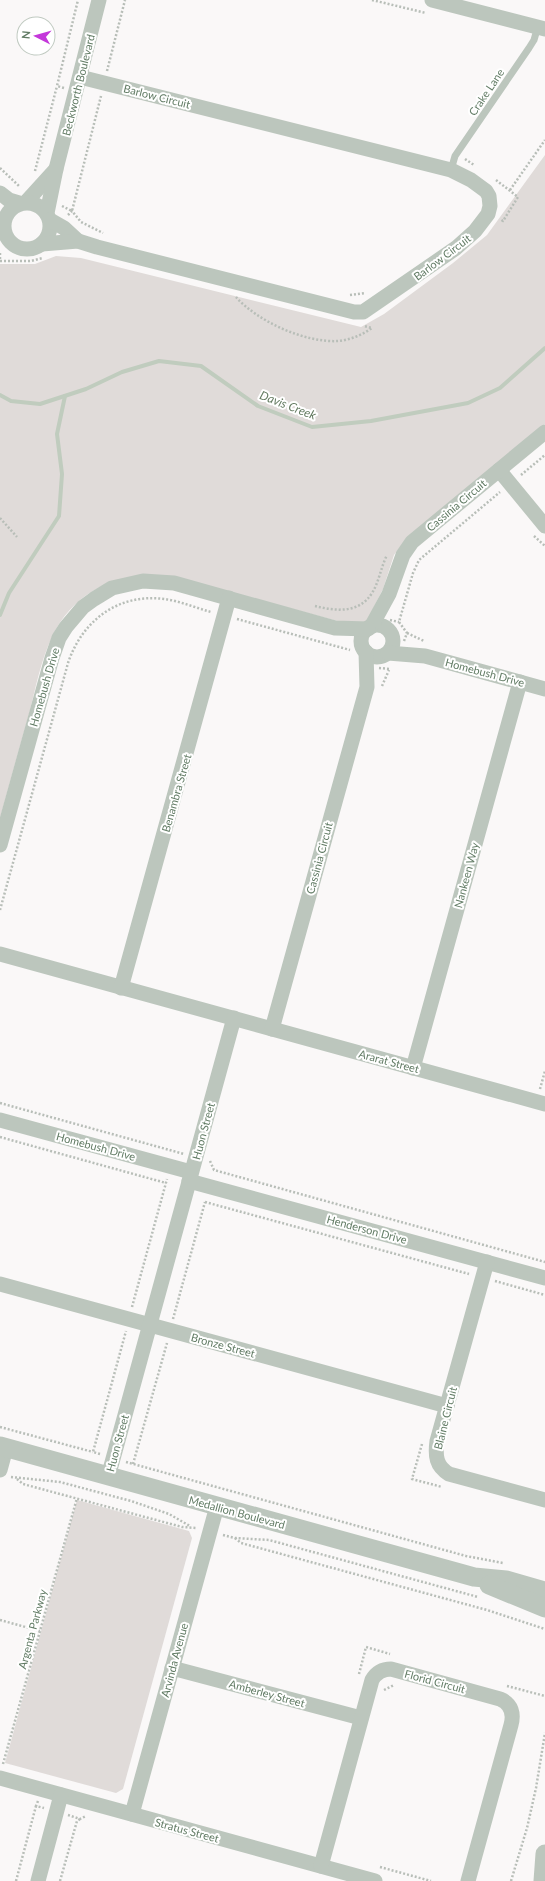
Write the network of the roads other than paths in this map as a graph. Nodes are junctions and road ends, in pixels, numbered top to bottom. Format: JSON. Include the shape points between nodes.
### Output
{"nodes":[{"id":1,"x":99,"y":0,"type":"edge"},
{"id":2,"x":432,"y":0,"type":"edge"},
{"id":3,"x":541,"y":28,"type":"edge"},
{"id":4,"x":80,"y":77,"type":"junction"},
{"id":5,"x":56,"y":169,"type":"junction"},
{"id":6,"x":451,"y":170,"type":"junction"},
{"id":7,"x":0,"y":193,"type":"edge"},
{"id":8,"x":23,"y":203,"type":"junction"},
{"id":9,"x":48,"y":217,"type":"junction"},
{"id":10,"x":2,"y":222,"type":"edge"},
{"id":11,"x":78,"y":241,"type":"junction"},
{"id":12,"x":42,"y":244,"type":"junction"},
{"id":13,"x":17,"y":247,"type":"junction"},
{"id":14,"x":0,"y":248,"type":"edge"},
{"id":15,"x":545,"y":432,"type":"edge"},
{"id":16,"x":499,"y":470,"type":"junction"},
{"id":17,"x":545,"y":526,"type":"edge"},
{"id":18,"x":229,"y":598,"type":"junction"},
{"id":19,"x":379,"y":643,"type":"junction"},
{"id":20,"x":520,"y":682,"type":"junction"},
{"id":21,"x":545,"y":688,"type":"edge"},
{"id":22,"x":0,"y":845,"type":"edge"},
{"id":23,"x":0,"y":954,"type":"edge"},
{"id":24,"x":122,"y":988,"type":"junction"},
{"id":25,"x":234,"y":1018,"type":"junction"},
{"id":26,"x":272,"y":1029,"type":"junction"},
{"id":27,"x":413,"y":1068,"type":"junction"},
{"id":28,"x":545,"y":1104,"type":"edge"},
{"id":29,"x":0,"y":1120,"type":"edge"},
{"id":30,"x":190,"y":1177,"type":"junction"},
{"id":31,"x":487,"y":1262,"type":"junction"},
{"id":32,"x":545,"y":1278,"type":"edge"},
{"id":33,"x":0,"y":1284,"type":"edge"},
{"id":34,"x":150,"y":1325,"type":"junction"},
{"id":35,"x":447,"y":1406,"type":"junction"},
{"id":36,"x":3,"y":1447,"type":"edge"},
{"id":37,"x":0,"y":1470,"type":"edge"},
{"id":38,"x":108,"y":1477,"type":"junction"},
{"id":39,"x":545,"y":1500,"type":"edge"},
{"id":40,"x":217,"y":1506,"type":"junction"},
{"id":41,"x":474,"y":1577,"type":"junction"},
{"id":42,"x":545,"y":1591,"type":"edge"},
{"id":43,"x":545,"y":1608,"type":"edge"},
{"id":44,"x":172,"y":1668,"type":"junction"},
{"id":45,"x":361,"y":1718,"type":"junction"},
{"id":46,"x":1,"y":1768,"type":"edge"},
{"id":47,"x":61,"y":1795,"type":"junction"},
{"id":48,"x":132,"y":1814,"type":"junction"},
{"id":49,"x":545,"y":1854,"type":"edge"},
{"id":50,"x":322,"y":1866,"type":"junction"},
{"id":51,"x":376,"y":1874,"type":"edge"},
{"id":52,"x":38,"y":1881,"type":"edge"},
{"id":53,"x":468,"y":1881,"type":"edge"},
{"id":54,"x":543,"y":1881,"type":"edge"}],
"edges":[{"from":1,"to":4,"type":"street","name":"Beckworth Boulevard"},
{"from":2,"to":3,"type":"street"},
{"from":3,"to":6,"type":"lane","name":"Crake Lane","via":[[455,156]]},
{"from":4,"to":5,"type":"street","name":"Beckworth Boulevard"},
{"from":4,"to":6,"type":"street","name":"Barlow Circuit"},
{"from":5,"to":8,"type":"street","name":"Beckworth Boulevard"},
{"from":5,"to":9,"type":"street","name":"Beckworth Boulevard"},
{"from":6,"to":11,"type":"street","name":"Barlow Circuit","via":[[486,191],[490,206],[488,214],[475,231],[456,248],[363,312],[354,312],[97,248]]},
{"from":7,"to":8,"type":"street","via":[[9,200]]},
{"from":8,"to":9,"type":"street","via":[[37,205]]},
{"from":8,"to":10,"type":"street","via":[[9,211]]},
{"from":9,"to":11,"type":"street","name":"Barlow Circuit"},
{"from":9,"to":12,"type":"street","via":[[49,232]]},
{"from":10,"to":13,"type":"street","via":[[7,238]]},
{"from":11,"to":12,"type":"street","name":"Barlow Circuit"},
{"from":12,"to":13,"type":"street","via":[[31,249]]},
{"from":13,"to":14,"type":"street"},
{"from":15,"to":16,"type":"street","name":"Cassinia Circuit"},
{"from":16,"to":17,"type":"street"},
{"from":16,"to":19,"type":"street","name":"Cassinia Circuit","via":[[412,542],[399,562],[389,594]]},
{"from":18,"to":19,"type":"street","name":"Homebush Drive"},
{"from":18,"to":22,"type":"street","name":"Homebush Drive","via":[[174,583],[143,581],[121,585],[102,593],[74,616],[59,638],[52,658]]},
{"from":18,"to":24,"type":"street","name":"Benambra Street"},
{"from":19,"to":20,"type":"street","name":"Homebush Drive"},
{"from":19,"to":26,"type":"street","name":"Cassinia Circuit","via":[[374,689]]},
{"from":20,"to":21,"type":"street","name":"Homebush Drive"},
{"from":20,"to":27,"type":"street","name":"Nankeen Way"},
{"from":23,"to":24,"type":"street"},
{"from":24,"to":25,"type":"street"},
{"from":25,"to":26,"type":"street","name":"Ararat Street"},
{"from":25,"to":30,"type":"street","name":"Huon Street"},
{"from":26,"to":27,"type":"street","name":"Ararat Street"},
{"from":27,"to":28,"type":"street","name":"Ararat Street"},
{"from":29,"to":30,"type":"street","name":"Homebush Drive","via":[[171,1167]]},
{"from":30,"to":31,"type":"street","name":"Henderson Drive"},
{"from":30,"to":34,"type":"street","name":"Huon Street"},
{"from":31,"to":32,"type":"street","name":"Henderson Drive"},
{"from":31,"to":35,"type":"street","name":"Blaine Circuit","via":[[489,1280]]},
{"from":33,"to":34,"type":"street","name":"Bronze Street"},
{"from":34,"to":35,"type":"street","name":"Bronze Street"},
{"from":34,"to":38,"type":"street","name":"Huon Street"},
{"from":35,"to":39,"type":"street","name":"Blaine Circuit","via":[[436,1450],[436,1460],[444,1471]]},
{"from":36,"to":37,"type":"street"},
{"from":36,"to":38,"type":"street","name":"Medallion Boulevard"},
{"from":38,"to":40,"type":"street","name":"Medallion Boulevard"},
{"from":40,"to":41,"type":"street","name":"Medallion Boulevard"},
{"from":40,"to":44,"type":"street","name":"Arvinda Avenue"},
{"from":41,"to":42,"type":"street","name":"Medallion Boulevard","via":[[506,1580]]},
{"from":41,"to":43,"type":"street","name":"Medallion Boulevard"},
{"from":44,"to":45,"type":"street","name":"Amberley Street"},
{"from":44,"to":48,"type":"street","name":"Arvinda Avenue"},
{"from":45,"to":50,"type":"street","name":"Florid Circuit"},
{"from":45,"to":53,"type":"street","name":"Florid Circuit","via":[[374,1676],[386,1669],[504,1701],[510,1706],[513,1718]]},
{"from":46,"to":47,"type":"street","name":"Stratus Street"},
{"from":47,"to":48,"type":"street","name":"Stratus Street"},
{"from":47,"to":52,"type":"street"},
{"from":48,"to":50,"type":"street","name":"Stratus Street"},
{"from":49,"to":54,"type":"street"},
{"from":50,"to":51,"type":"street","name":"Stratus Street"}]}
